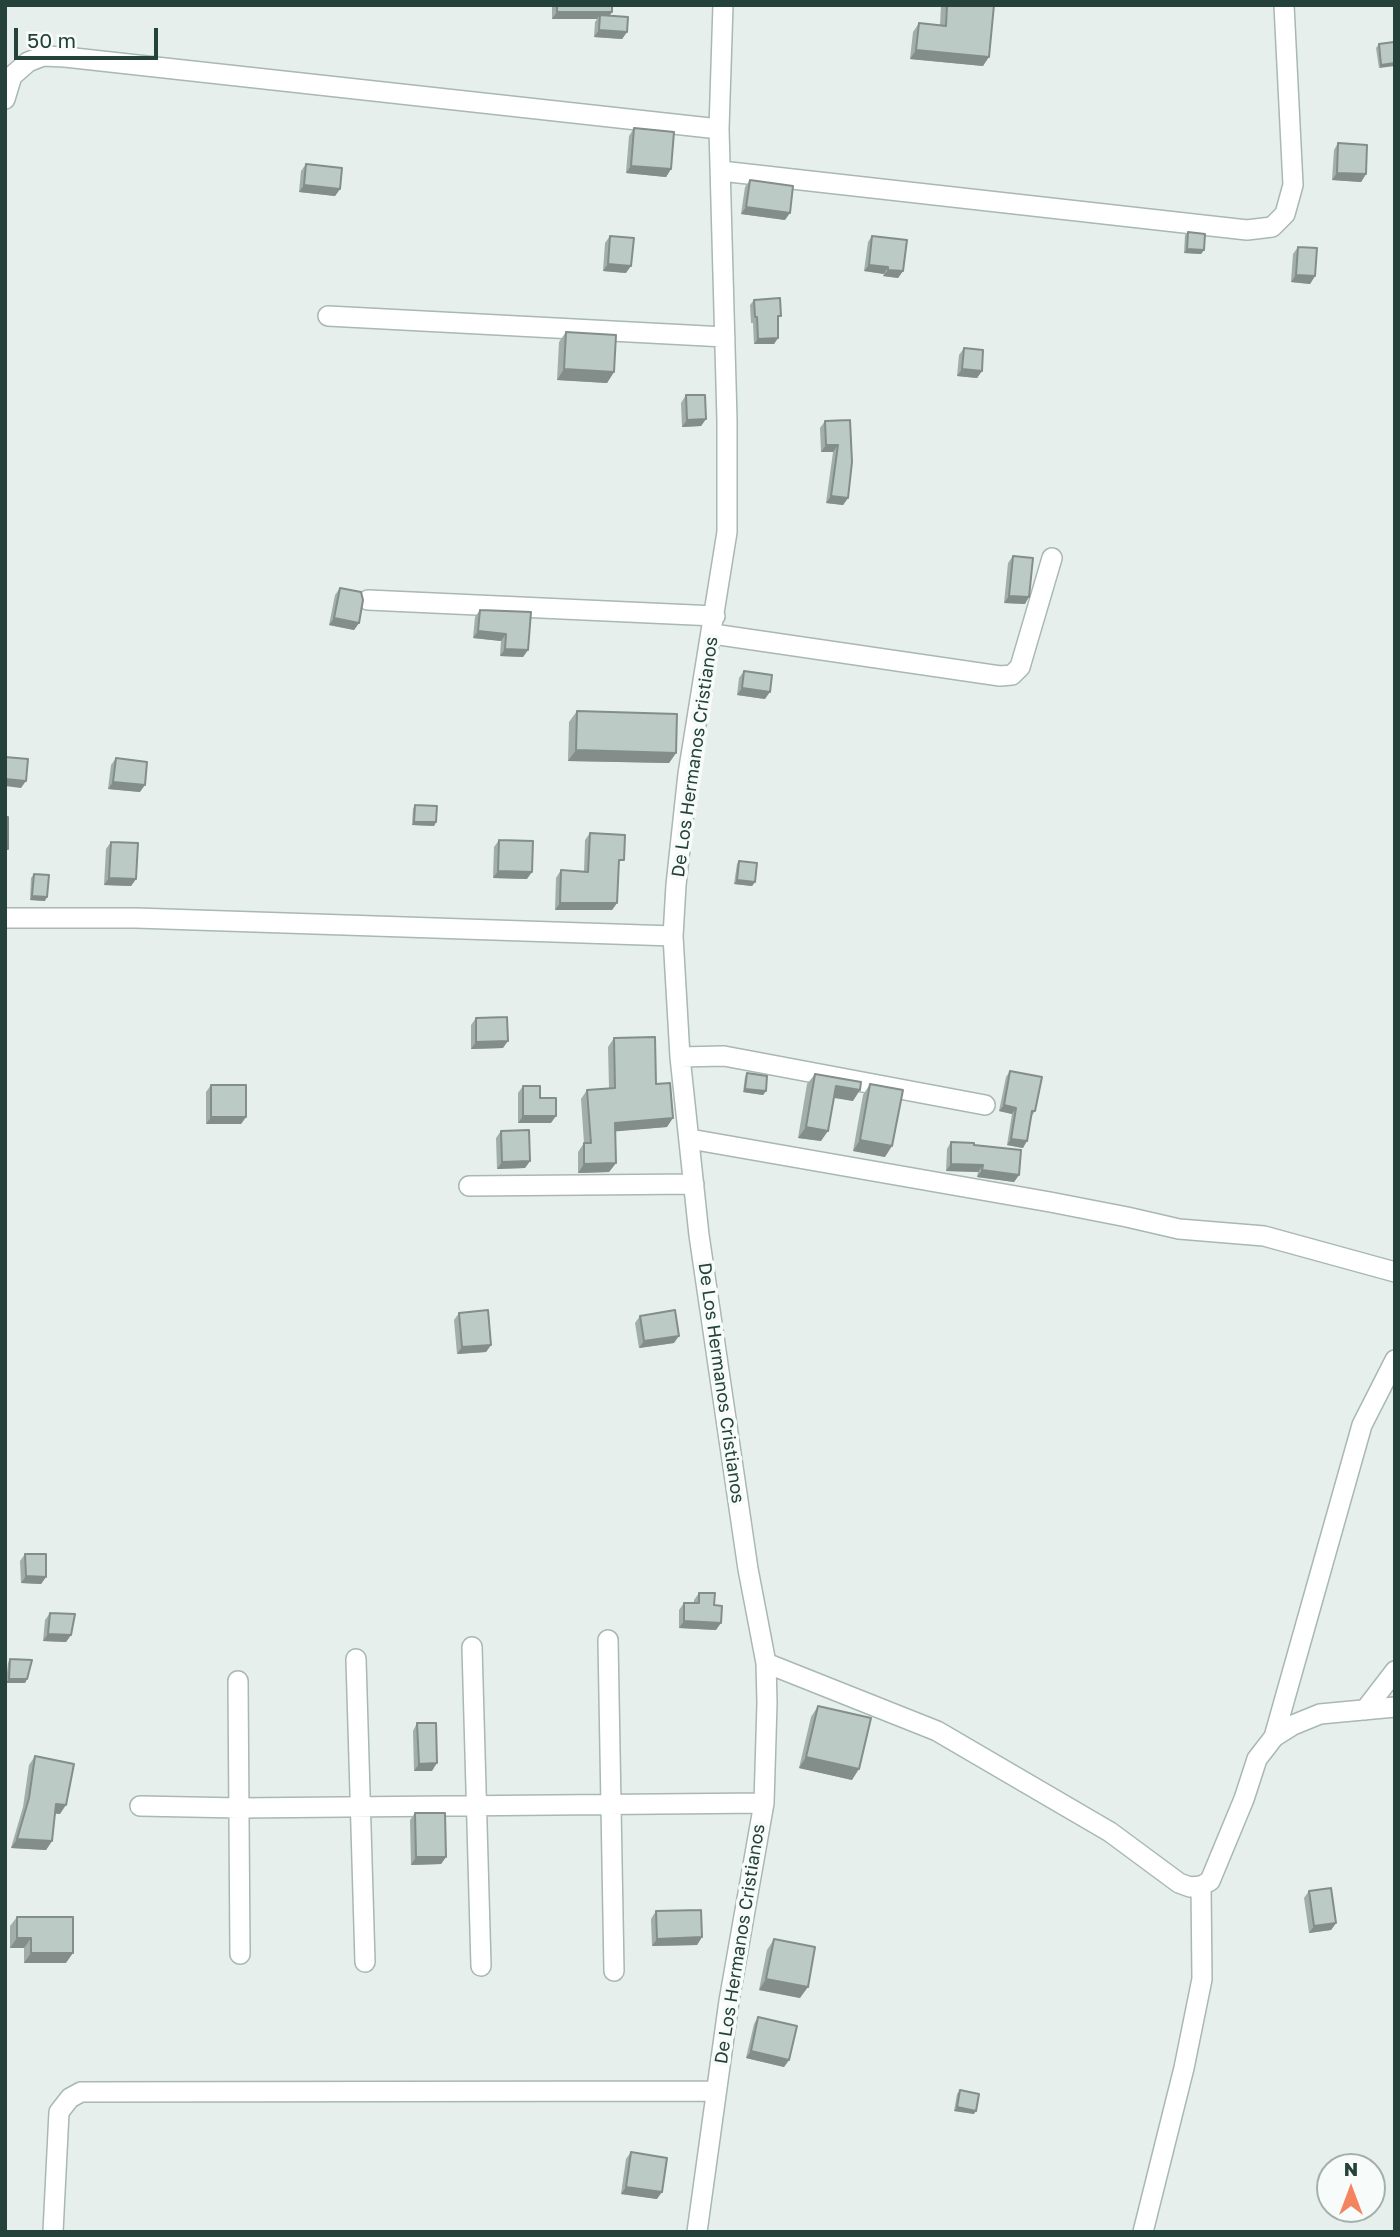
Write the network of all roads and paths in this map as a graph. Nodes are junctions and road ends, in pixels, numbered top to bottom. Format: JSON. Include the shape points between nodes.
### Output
{"nodes":[{"id":1,"x":723,"y":5,"type":"edge"},
{"id":2,"x":1284,"y":5,"type":"edge"},
{"id":3,"x":5,"y":99,"type":"edge"},
{"id":4,"x":719,"y":129,"type":"junction"},
{"id":5,"x":721,"y":172,"type":"junction"},
{"id":6,"x":328,"y":316,"type":"dead end"},
{"id":7,"x":725,"y":337,"type":"junction"},
{"id":8,"x":1052,"y":558,"type":"dead end"},
{"id":9,"x":368,"y":600,"type":"dead end"},
{"id":10,"x":714,"y":625,"type":"junction"},
{"id":11,"x":5,"y":918,"type":"edge"},
{"id":12,"x":673,"y":936,"type":"junction"},
{"id":13,"x":680,"y":1056,"type":"junction"},
{"id":14,"x":985,"y":1105,"type":"dead end"},
{"id":15,"x":690,"y":1139,"type":"junction"},
{"id":16,"x":694,"y":1184,"type":"junction"},
{"id":17,"x":469,"y":1186,"type":"dead end"},
{"id":18,"x":1395,"y":1272,"type":"edge"},
{"id":19,"x":1395,"y":1360,"type":"edge"},
{"id":20,"x":608,"y":1640,"type":"dead end"},
{"id":21,"x":472,"y":1647,"type":"dead end"},
{"id":22,"x":356,"y":1659,"type":"dead end"},
{"id":23,"x":766,"y":1663,"type":"junction"},
{"id":24,"x":1395,"y":1671,"type":"edge"},
{"id":25,"x":238,"y":1681,"type":"dead end"},
{"id":26,"x":1395,"y":1707,"type":"edge"},
{"id":27,"x":1365,"y":1710,"type":"junction"},
{"id":28,"x":1274,"y":1737,"type":"junction"},
{"id":29,"x":764,"y":1803,"type":"junction"},
{"id":30,"x":611,"y":1805,"type":"junction"},
{"id":31,"x":140,"y":1806,"type":"dead end"},
{"id":32,"x":477,"y":1806,"type":"junction"},
{"id":33,"x":360,"y":1807,"type":"junction"},
{"id":34,"x":239,"y":1808,"type":"junction"},
{"id":35,"x":1201,"y":1885,"type":"junction"},
{"id":36,"x":240,"y":1954,"type":"dead end"},
{"id":37,"x":365,"y":1962,"type":"dead end"},
{"id":38,"x":481,"y":1966,"type":"dead end"},
{"id":39,"x":614,"y":1971,"type":"dead end"},
{"id":40,"x":716,"y":2091,"type":"junction"},
{"id":41,"x":53,"y":2232,"type":"edge"},
{"id":42,"x":697,"y":2232,"type":"edge"},
{"id":43,"x":1143,"y":2232,"type":"edge"}],
"edges":[{"from":1,"to":4,"type":"street","name":"De Los Hermanos Cristianos"},
{"from":2,"to":5,"type":"street","via":[[1293,185],[1285,214],[1272,227],[1247,230]]},
{"from":3,"to":4,"type":"street","via":[[12,76],[28,62],[65,57]]},
{"from":4,"to":5,"type":"street","name":"De Los Hermanos Cristianos"},
{"from":5,"to":7,"type":"street","name":"De Los Hermanos Cristianos"},
{"from":6,"to":7,"type":"street"},
{"from":7,"to":10,"type":"street","name":"De Los Hermanos Cristianos","via":[[727,532]]},
{"from":8,"to":10,"type":"street","via":[[1020,667],[1012,675]]},
{"from":9,"to":10,"type":"street"},
{"from":10,"to":12,"type":"street","name":"De Los Hermanos Cristianos","via":[[688,774]]},
{"from":11,"to":12,"type":"street","via":[[136,918]]},
{"from":12,"to":13,"type":"street","name":"De Los Hermanos Cristianos"},
{"from":13,"to":14,"type":"street","via":[[724,1056]]},
{"from":13,"to":15,"type":"street","name":"De Los Hermanos Cristianos"},
{"from":15,"to":16,"type":"street","name":"De Los Hermanos Cristianos"},
{"from":15,"to":18,"type":"street","via":[[1179,1229],[1264,1236]]},
{"from":16,"to":17,"type":"street"},
{"from":16,"to":23,"type":"street","name":"De Los Hermanos Cristianos","via":[[746,1556]]},
{"from":19,"to":28,"type":"street","via":[[1362,1425]]},
{"from":20,"to":30,"type":"street"},
{"from":21,"to":32,"type":"street"},
{"from":22,"to":33,"type":"street"},
{"from":23,"to":29,"type":"street","name":"De Los Hermanos Cristianos"},
{"from":23,"to":35,"type":"street","via":[[937,1731],[1110,1832],[1179,1883]]},
{"from":24,"to":27,"type":"street"},
{"from":25,"to":34,"type":"street"},
{"from":26,"to":27,"type":"street"},
{"from":27,"to":28,"type":"street","via":[[1320,1714]]},
{"from":28,"to":35,"type":"street","via":[[1257,1759],[1210,1881]]},
{"from":29,"to":30,"type":"street"},
{"from":29,"to":40,"type":"street","name":"De Los Hermanos Cristianos"},
{"from":30,"to":32,"type":"street"},
{"from":30,"to":39,"type":"street"},
{"from":31,"to":34,"type":"street"},
{"from":32,"to":33,"type":"street"},
{"from":32,"to":38,"type":"street"},
{"from":33,"to":34,"type":"street"},
{"from":33,"to":37,"type":"street"},
{"from":34,"to":36,"type":"street"},
{"from":35,"to":43,"type":"street","via":[[1202,1979]]},
{"from":40,"to":41,"type":"street","via":[[81,2092],[59,2112]]},
{"from":40,"to":42,"type":"street","name":"De Los Hermanos Cristianos"}]}
